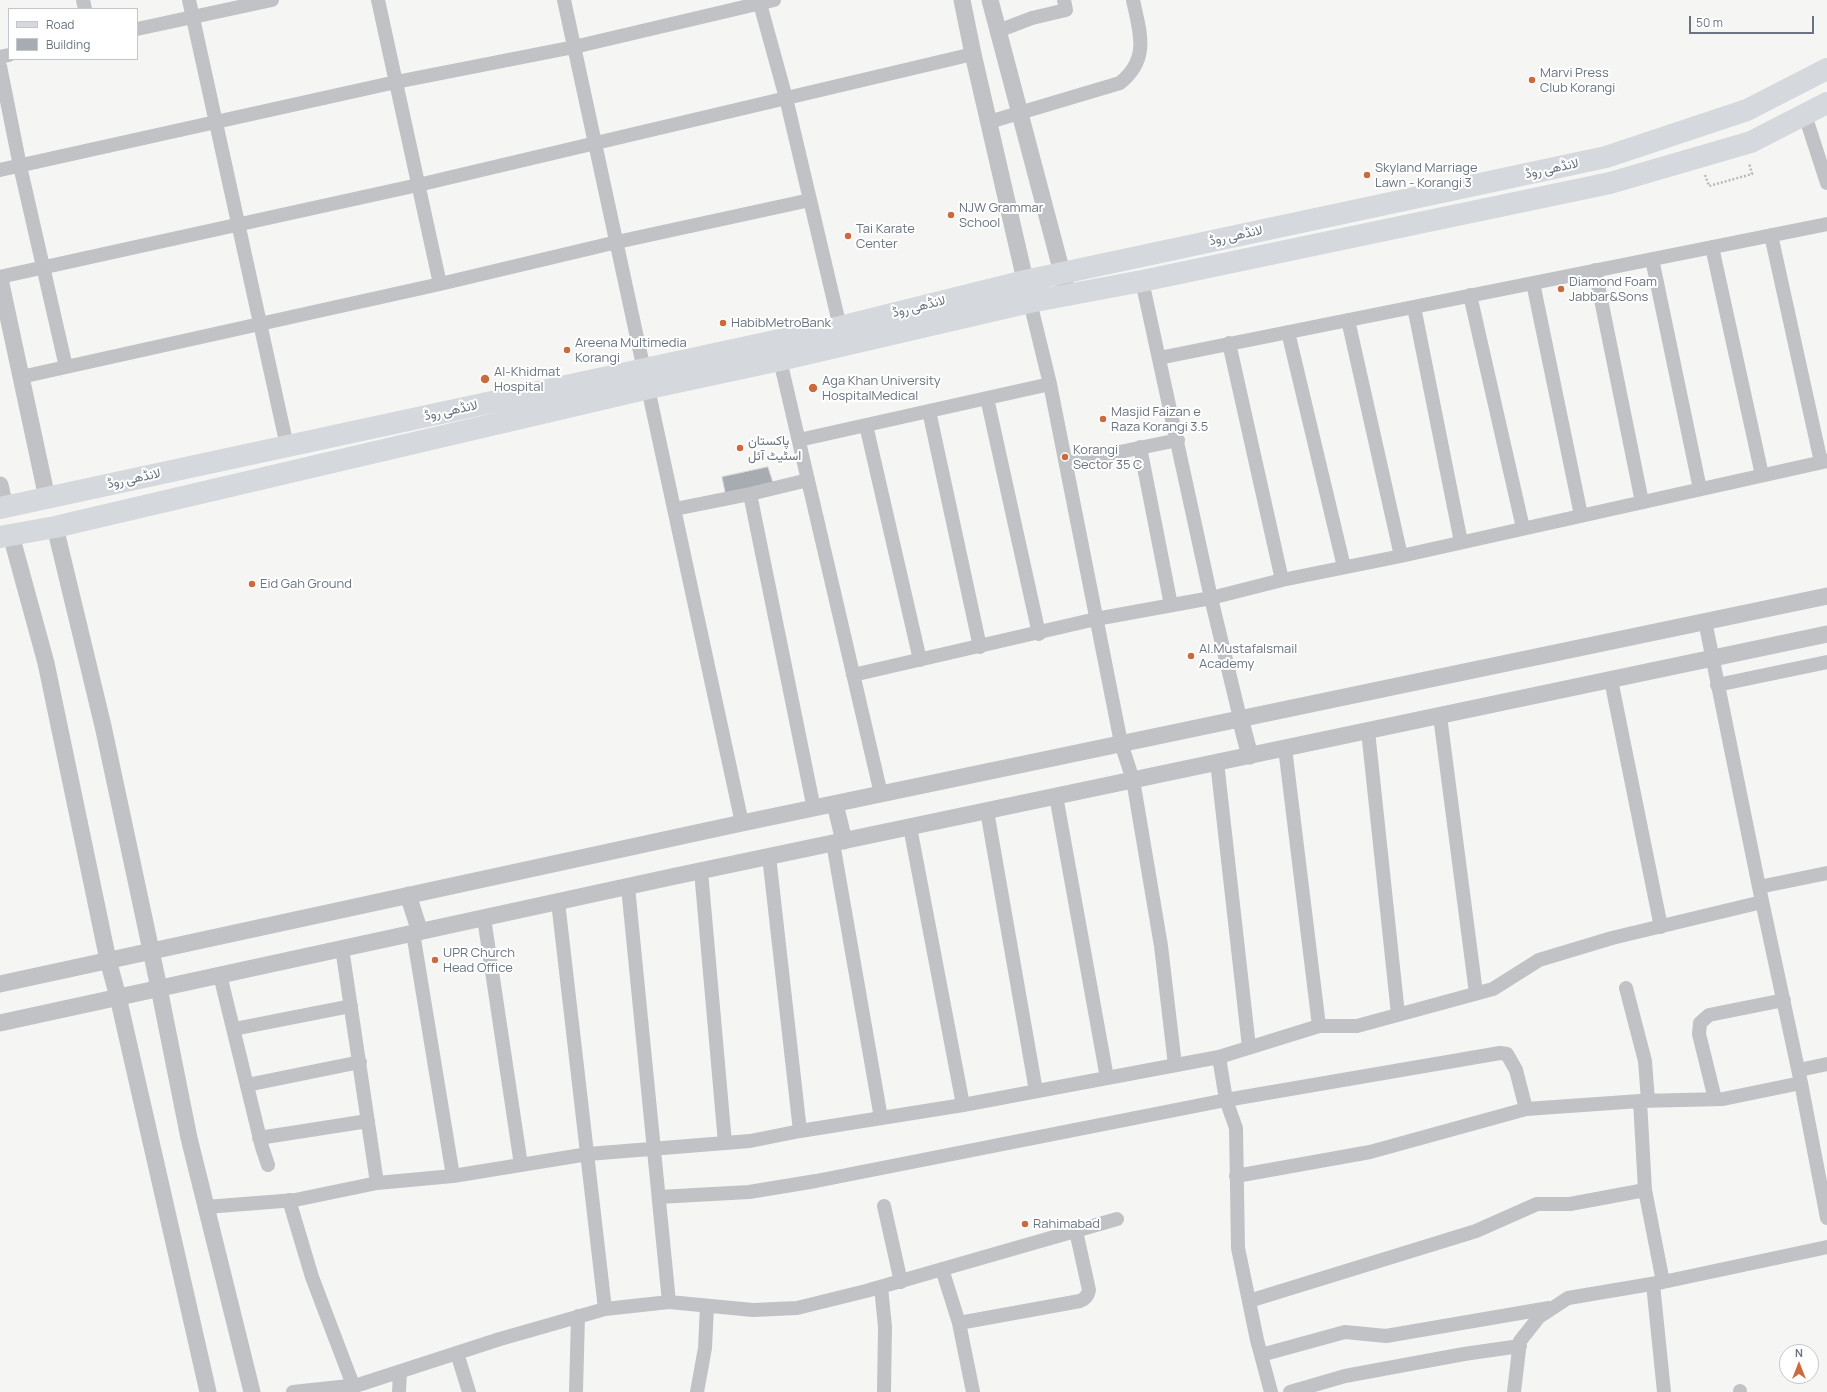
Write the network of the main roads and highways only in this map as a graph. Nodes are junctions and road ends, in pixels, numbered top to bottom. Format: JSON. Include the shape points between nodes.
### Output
{"nodes":[{"id":1,"x":1827,"y":69,"type":"edge"},
{"id":2,"x":1827,"y":103,"type":"edge"},
{"id":3,"x":646,"y":379,"type":"junction"},
{"id":4,"x":2,"y":508,"type":"edge"},
{"id":5,"x":6,"y":536,"type":"edge"}],
"edges":[{"from":1,"to":3,"type":"main road","name":"لانڈھی روڈ","via":[[1747,110],[1606,157],[1025,281]]},
{"from":2,"to":3,"type":"main road","name":"لانڈھی روڈ","via":[[1752,142],[1610,183],[1030,302],[780,360]]},
{"from":3,"to":4,"type":"main road","name":"لانڈھی روڈ","via":[[287,446]]},
{"from":3,"to":5,"type":"main road","name":"لانڈھی روڈ","via":[[55,527]]}]}
